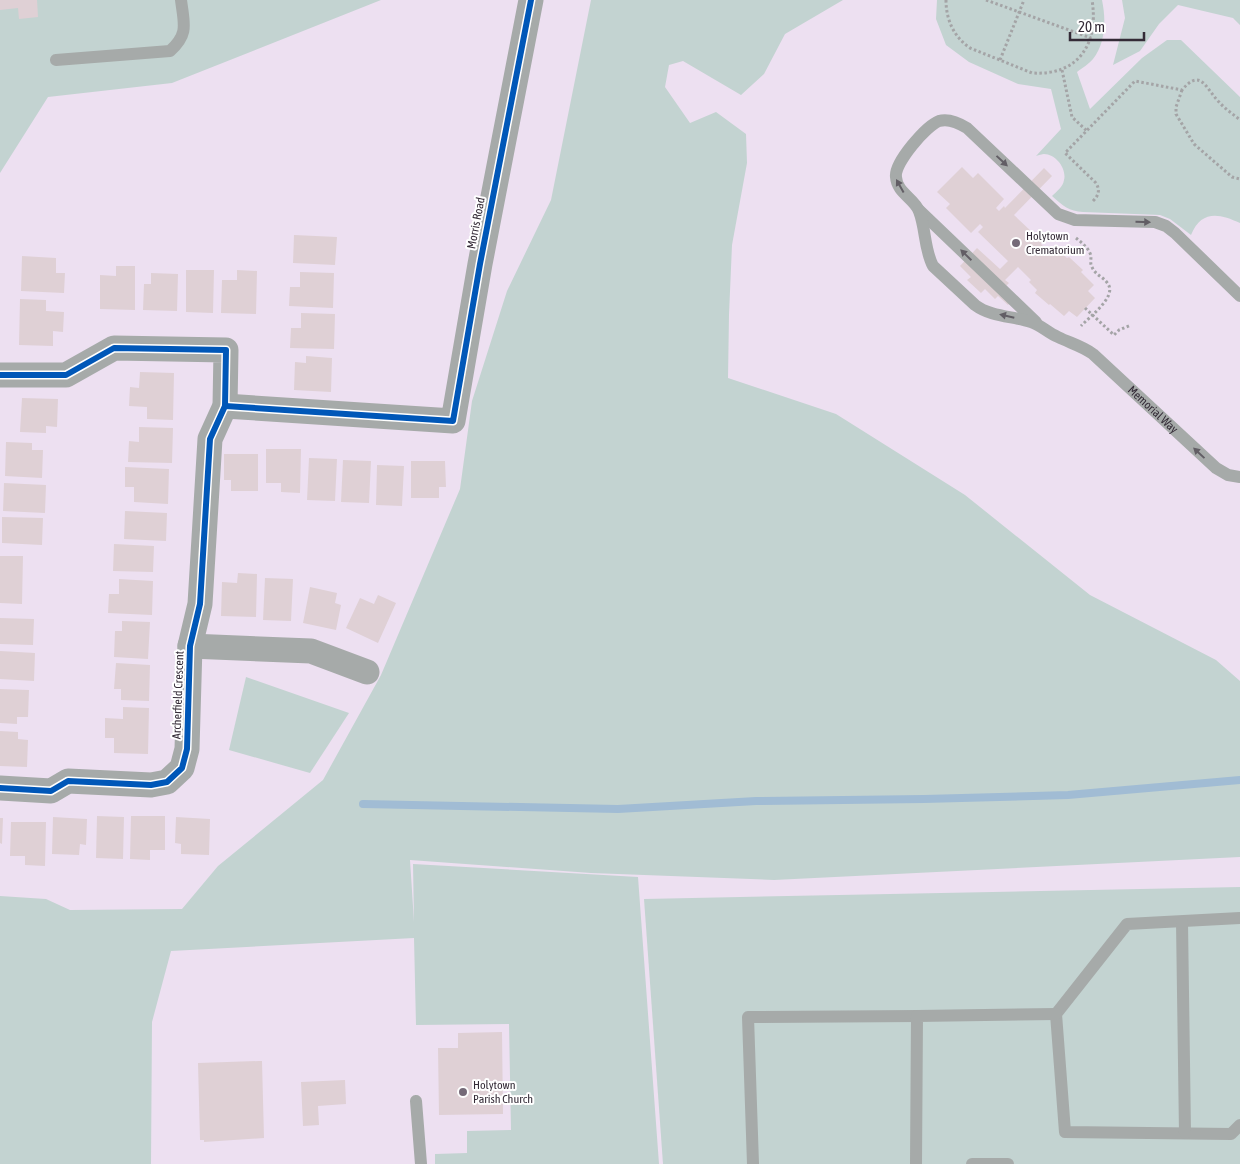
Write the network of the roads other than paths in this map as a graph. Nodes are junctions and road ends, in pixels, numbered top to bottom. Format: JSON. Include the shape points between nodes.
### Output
{"nodes":[{"id":1,"x":182,"y":0,"type":"edge"},
{"id":2,"x":531,"y":0,"type":"edge"},
{"id":3,"x":56,"y":60,"type":"dead end"},
{"id":4,"x":919,"y":210,"type":"junction"},
{"id":5,"x":1240,"y":296,"type":"edge"},
{"id":6,"x":1040,"y":325,"type":"junction"},
{"id":7,"x":0,"y":375,"type":"edge"},
{"id":8,"x":225,"y":406,"type":"junction"},
{"id":9,"x":1240,"y":477,"type":"edge"},
{"id":10,"x":190,"y":646,"type":"junction"},
{"id":11,"x":367,"y":672,"type":"dead end"},
{"id":12,"x":0,"y":788,"type":"edge"},
{"id":13,"x":1240,"y":918,"type":"edge"},
{"id":14,"x":1182,"y":922,"type":"junction"},
{"id":15,"x":1056,"y":1014,"type":"junction"},
{"id":16,"x":919,"y":1016,"type":"junction"},
{"id":17,"x":416,"y":1101,"type":"dead end"},
{"id":18,"x":1240,"y":1125,"type":"edge"},
{"id":19,"x":1185,"y":1134,"type":"junction"},
{"id":20,"x":421,"y":1164,"type":"edge"},
{"id":21,"x":753,"y":1164,"type":"edge"},
{"id":22,"x":916,"y":1164,"type":"edge"},
{"id":23,"x":972,"y":1164,"type":"edge"},
{"id":24,"x":1008,"y":1164,"type":"edge"}],
"edges":[{"from":1,"to":3,"type":"lane","via":[[184,33],[170,51]]},
{"from":2,"to":8,"type":"street","name":"Morris Road","via":[[453,422]]},
{"from":4,"to":5,"type":"lane","one_way":true,"via":[[897,184],[897,166],[930,126],[939,121],[958,122],[1058,214],[1075,220],[1155,222],[1166,226]]},
{"from":6,"to":4,"type":"lane","one_way":true},
{"from":6,"to":4,"type":"lane","one_way":true,"via":[[983,311],[940,273],[929,258]]},
{"from":9,"to":6,"type":"lane","name":"Memorial Way","one_way":true,"via":[[1216,468],[1093,354]]},
{"from":7,"to":8,"type":"street","name":"Archerfield Crescent","via":[[66,375],[114,348],[226,350]]},
{"from":8,"to":10,"type":"street","name":"Archerfield Crescent","via":[[210,439],[200,604]]},
{"from":10,"to":11,"type":"street","name":"Archerfield Crescent","via":[[312,651]]},
{"from":10,"to":12,"type":"street","name":"Archerfield Crescent","via":[[188,749],[182,768],[167,782],[151,785],[68,781],[51,791]]},
{"from":13,"to":14,"type":"lane"},
{"from":14,"to":15,"type":"lane","via":[[1127,924]]},
{"from":14,"to":19,"type":"lane"},
{"from":15,"to":16,"type":"lane"},
{"from":15,"to":19,"type":"lane","via":[[1065,1132]]},
{"from":16,"to":21,"type":"lane","via":[[748,1017]]},
{"from":16,"to":22,"type":"lane","via":[[916,1016]]},
{"from":17,"to":20,"type":"lane"},
{"from":18,"to":19,"type":"lane","via":[[1231,1134]]},
{"from":23,"to":24,"type":"lane"}]}
